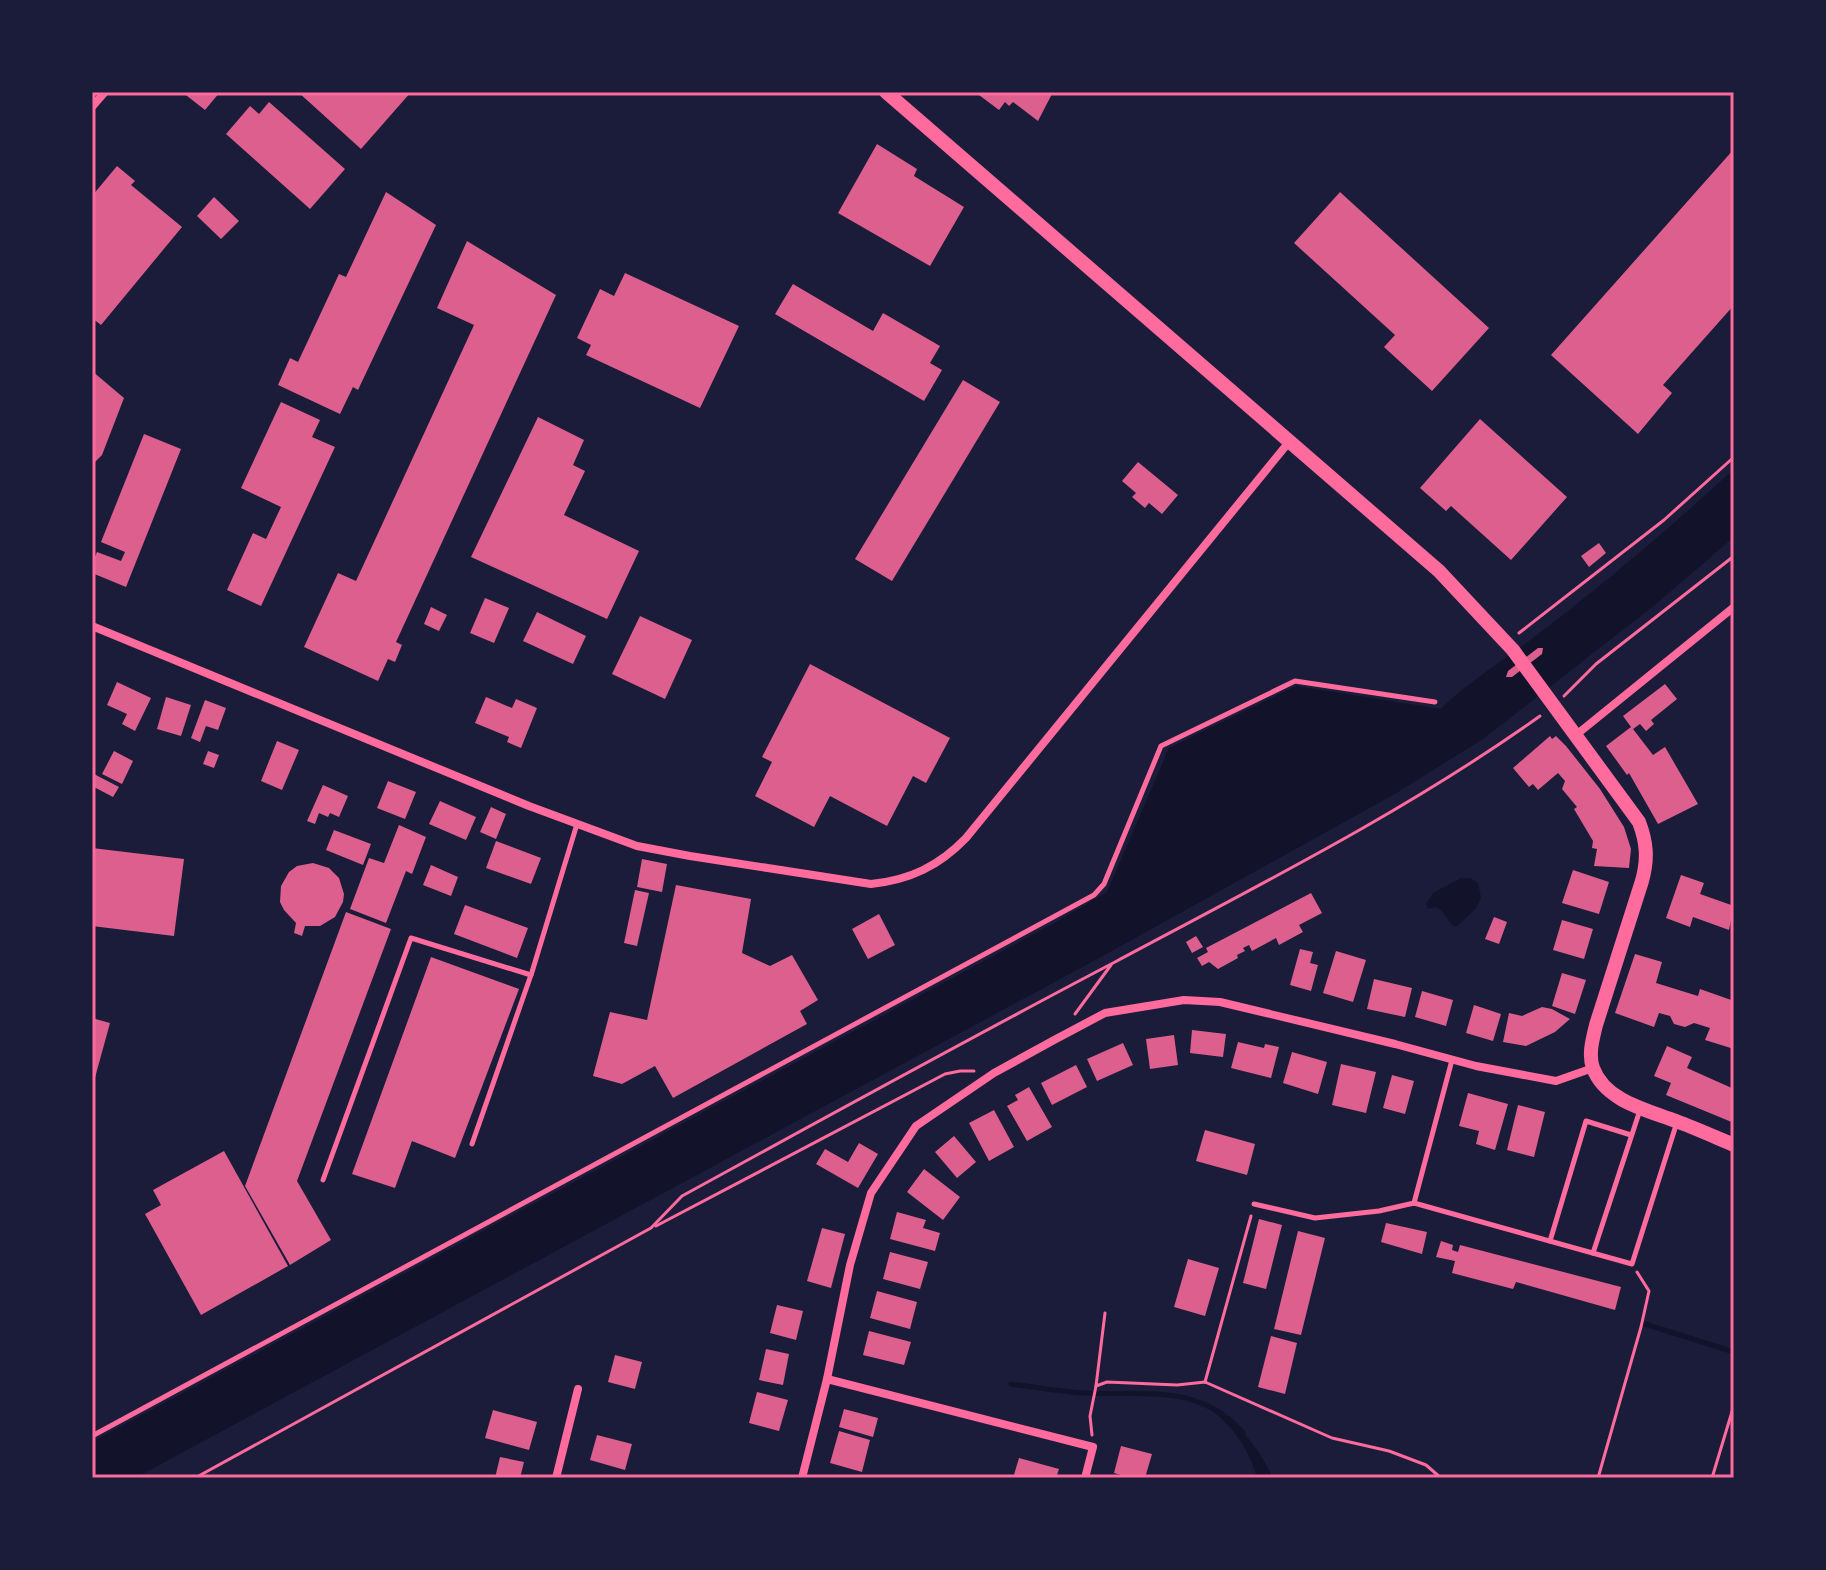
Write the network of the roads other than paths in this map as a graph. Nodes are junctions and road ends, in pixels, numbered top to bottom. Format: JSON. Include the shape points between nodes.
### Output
{"nodes":[{"id":1,"x":105,"y":92,"type":"edge"},
{"id":2,"x":886,"y":92,"type":"edge"},
{"id":3,"x":92,"y":107,"type":"edge"},
{"id":4,"x":1289,"y":442,"type":"junction"},
{"id":5,"x":1734,"y":607,"type":"edge"},
{"id":6,"x":92,"y":626,"type":"edge"},
{"id":7,"x":1435,"y":702,"type":"dead end"},
{"id":8,"x":1576,"y":735,"type":"junction"},
{"id":9,"x":577,"y":824,"type":"junction"},
{"id":10,"x":531,"y":975,"type":"junction"},
{"id":11,"x":1452,"y":1060,"type":"junction"},
{"id":12,"x":1593,"y":1068,"type":"junction"},
{"id":13,"x":1640,"y":1109,"type":"junction"},
{"id":14,"x":1678,"y":1121,"type":"junction"},
{"id":15,"x":1631,"y":1135,"type":"junction"},
{"id":16,"x":472,"y":1144,"type":"dead end"},
{"id":17,"x":1734,"y":1145,"type":"edge"},
{"id":18,"x":323,"y":1180,"type":"dead end"},
{"id":19,"x":1414,"y":1203,"type":"junction"},
{"id":20,"x":1254,"y":1204,"type":"road end"},
{"id":21,"x":1550,"y":1241,"type":"junction"},
{"id":22,"x":1593,"y":1253,"type":"junction"},
{"id":23,"x":827,"y":1379,"type":"junction"},
{"id":24,"x":578,"y":1389,"type":"dead end"},
{"id":25,"x":92,"y":1436,"type":"edge"},
{"id":26,"x":556,"y":1478,"type":"edge"},
{"id":27,"x":802,"y":1478,"type":"edge"},
{"id":28,"x":1085,"y":1478,"type":"edge"}],
"edges":[{"from":1,"to":3,"type":"street"},
{"from":2,"to":4,"type":"street"},
{"from":4,"to":8,"type":"street","via":[[1439,571],[1510,646]]},
{"from":4,"to":9,"type":"street","via":[[966,838],[920,873],[871,884],[676,854]]},
{"from":5,"to":8,"type":"street"},
{"from":6,"to":9,"type":"street"},
{"from":7,"to":25,"type":"lane","via":[[1295,681],[1161,746],[1104,884],[1094,895]]},
{"from":8,"to":12,"type":"street","via":[[1639,822],[1647,846],[1647,864],[1596,1025]]},
{"from":9,"to":10,"type":"lane"},
{"from":10,"to":16,"type":"lane"},
{"from":10,"to":18,"type":"lane","via":[[411,938]]},
{"from":11,"to":12,"type":"street","via":[[1556,1081]]},
{"from":11,"to":19,"type":"lane"},
{"from":11,"to":23,"type":"street","via":[[1220,1002],[1184,1000],[1105,1013],[994,1073],[916,1126],[871,1193]]},
{"from":12,"to":13,"type":"street","via":[[1604,1085]]},
{"from":13,"to":14,"type":"street"},
{"from":13,"to":15,"type":"lane"},
{"from":14,"to":17,"type":"street"},
{"from":14,"to":22,"type":"lane","via":[[1632,1264]]},
{"from":15,"to":21,"type":"lane","via":[[1586,1121]]},
{"from":15,"to":22,"type":"lane"},
{"from":19,"to":20,"type":"lane","via":[[1315,1218]]},
{"from":19,"to":21,"type":"lane"},
{"from":21,"to":22,"type":"lane"},
{"from":23,"to":27,"type":"street"},
{"from":23,"to":28,"type":"street","via":[[1093,1447]]},
{"from":24,"to":26,"type":"street"}]}
